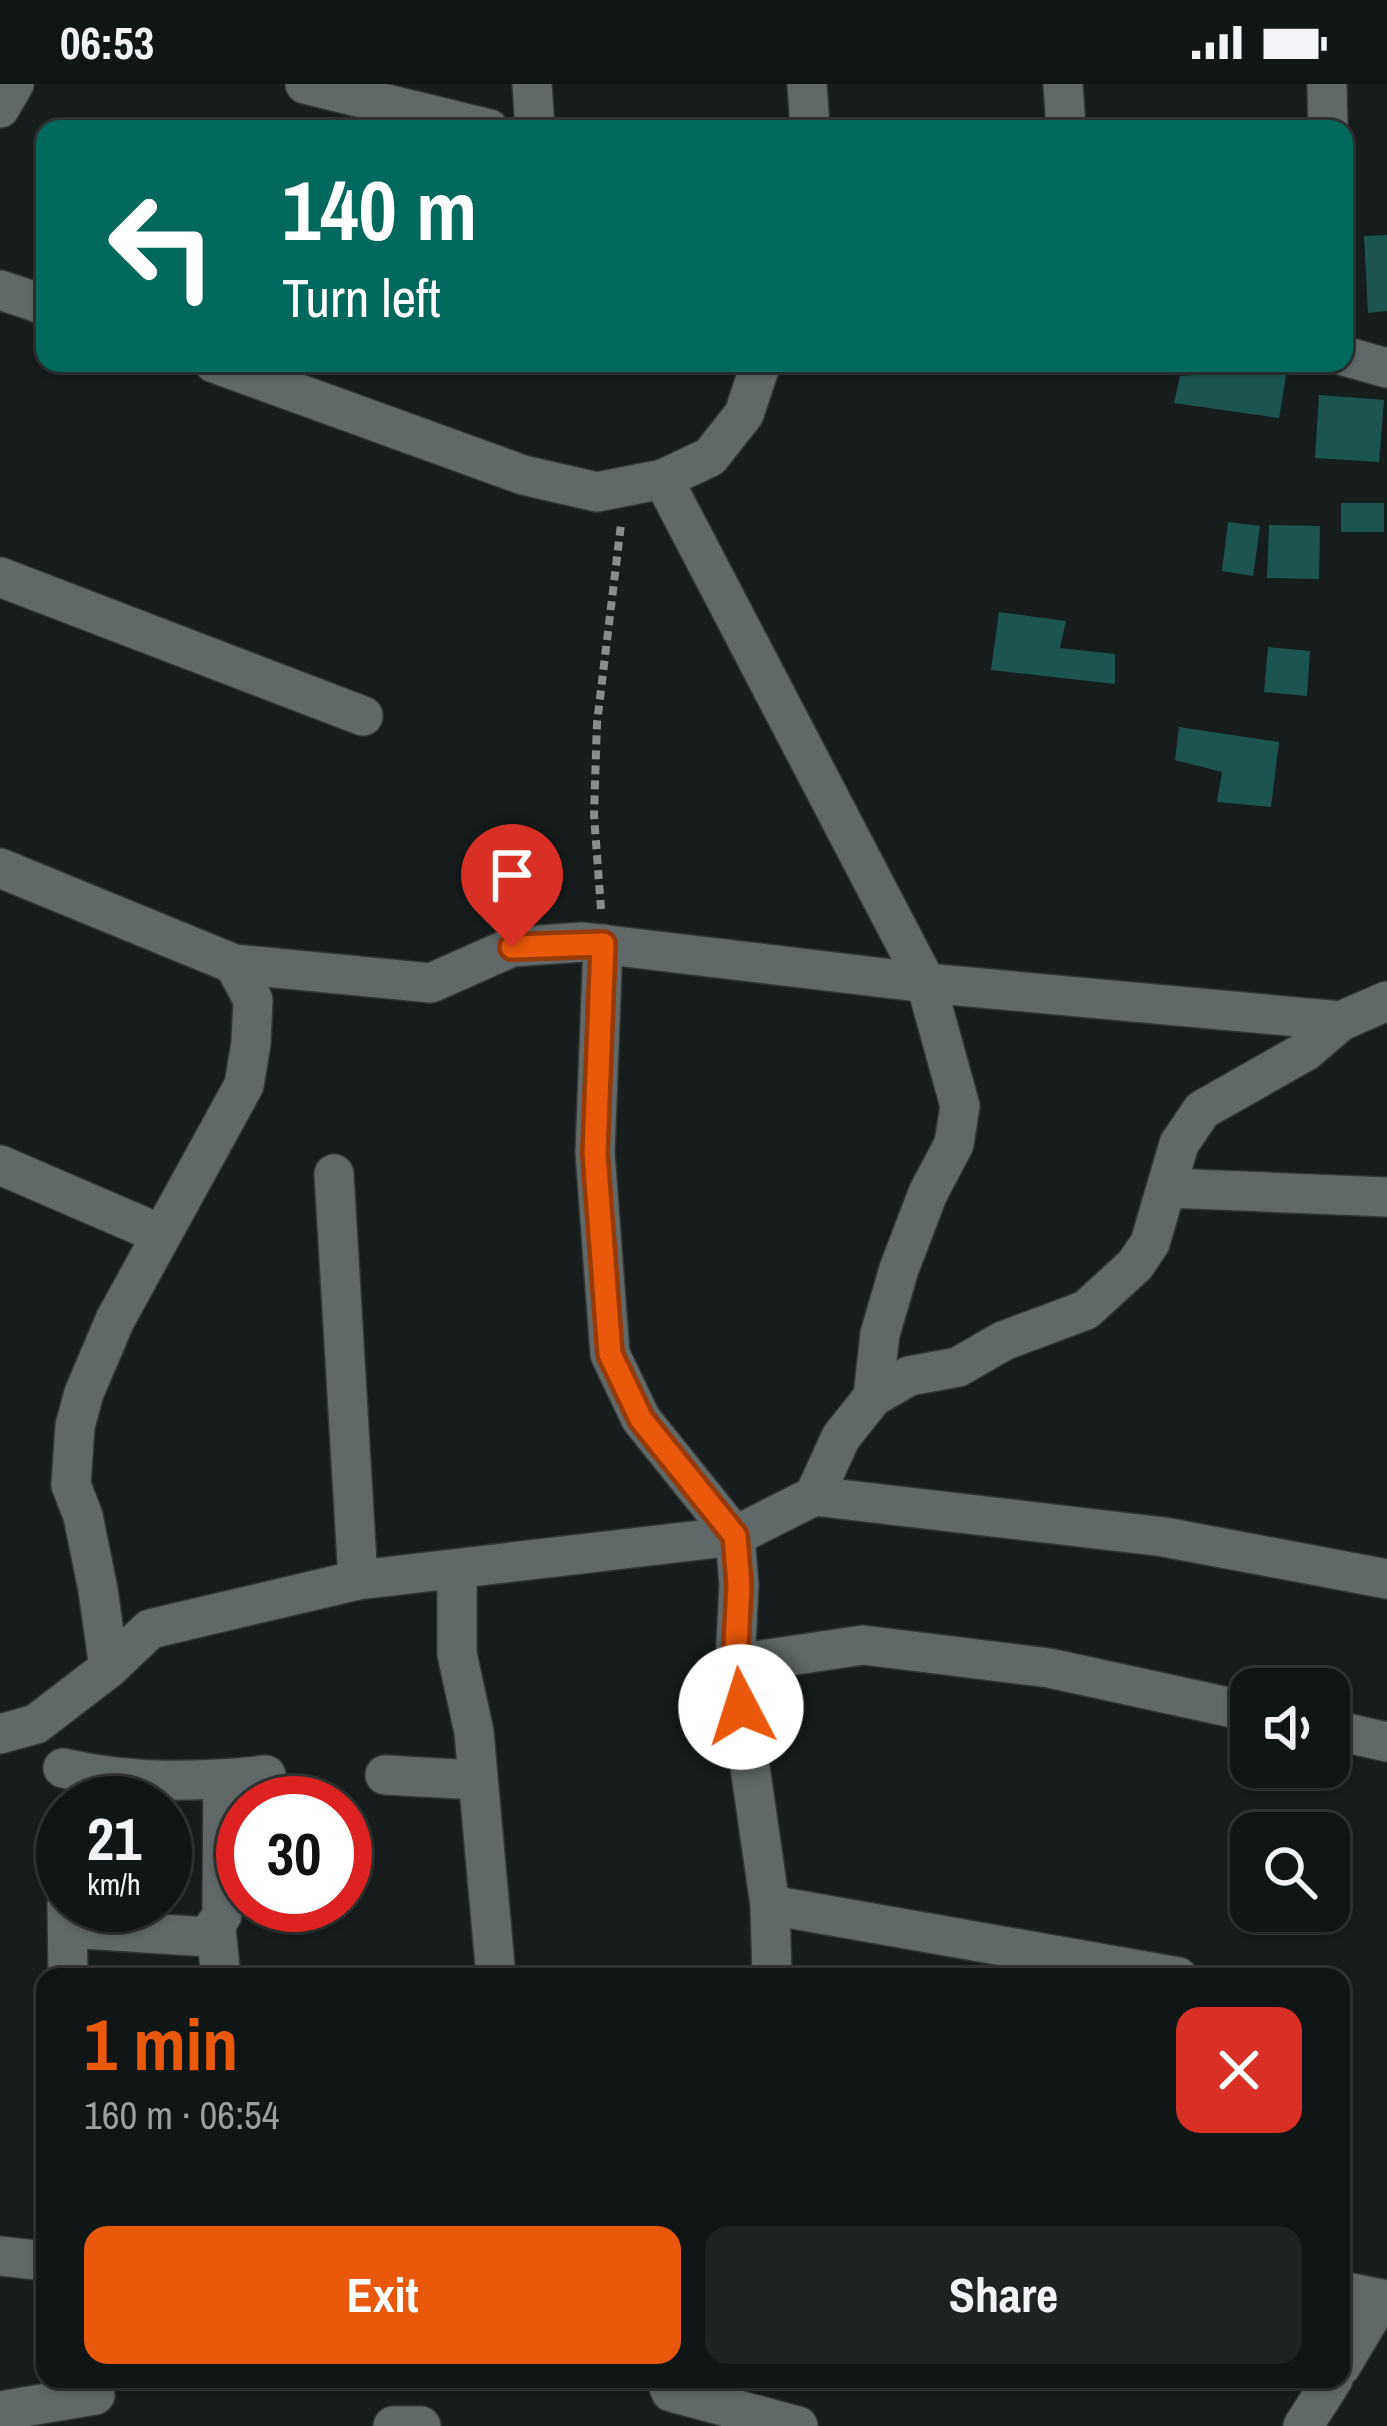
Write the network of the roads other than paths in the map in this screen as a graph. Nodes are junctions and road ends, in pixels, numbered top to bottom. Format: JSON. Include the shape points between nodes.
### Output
{"nodes":[{"id":1,"x":14,"y":84,"type":"edge"},
{"id":2,"x":305,"y":84,"type":"edge"},
{"id":3,"x":532,"y":84,"type":"edge"},
{"id":4,"x":807,"y":84,"type":"edge"},
{"id":5,"x":1063,"y":84,"type":"edge"},
{"id":6,"x":1327,"y":84,"type":"edge"},
{"id":7,"x":0,"y":108,"type":"edge"},
{"id":8,"x":452,"y":120,"type":"edge"},
{"id":9,"x":534,"y":120,"type":"edge"},
{"id":10,"x":809,"y":120,"type":"edge"},
{"id":11,"x":1065,"y":120,"type":"edge"},
{"id":12,"x":1328,"y":120,"type":"edge"},
{"id":13,"x":0,"y":290,"type":"edge"},
{"id":14,"x":36,"y":302,"type":"edge"},
{"id":15,"x":1353,"y":359,"type":"edge"},
{"id":16,"x":1387,"y":368,"type":"edge"},
{"id":17,"x":239,"y":372,"type":"edge"},
{"id":18,"x":758,"y":372,"type":"edge"},
{"id":19,"x":644,"y":483,"type":"junction"},
{"id":20,"x":0,"y":577,"type":"edge"},
{"id":21,"x":362,"y":716,"type":"dead end"},
{"id":22,"x":0,"y":868,"type":"edge"},
{"id":23,"x":603,"y":944,"type":"junction"},
{"id":24,"x":234,"y":964,"type":"junction"},
{"id":25,"x":926,"y":982,"type":"junction"},
{"id":26,"x":1387,"y":1001,"type":"edge"},
{"id":27,"x":1341,"y":1021,"type":"junction"},
{"id":28,"x":0,"y":1166,"type":"edge"},
{"id":29,"x":334,"y":1174,"type":"dead end"},
{"id":30,"x":1169,"y":1188,"type":"junction"},
{"id":31,"x":1387,"y":1198,"type":"edge"},
{"id":32,"x":160,"y":1234,"type":"junction"},
{"id":33,"x":873,"y":1397,"type":"junction"},
{"id":34,"x":814,"y":1496,"type":"junction"},
{"id":35,"x":735,"y":1536,"type":"junction"},
{"id":36,"x":457,"y":1569,"type":"junction"},
{"id":37,"x":1387,"y":1579,"type":"edge"},
{"id":38,"x":358,"y":1580,"type":"junction"},
{"id":39,"x":735,"y":1664,"type":"junction"},
{"id":40,"x":109,"y":1668,"type":"junction"},
{"id":41,"x":1230,"y":1707,"type":"edge"},
{"id":42,"x":18,"y":1729,"type":"edge"},
{"id":43,"x":1350,"y":1734,"type":"edge"},
{"id":44,"x":1387,"y":1742,"type":"edge"},
{"id":45,"x":266,"y":1775,"type":"dead end"},
{"id":46,"x":386,"y":1775,"type":"dead end"},
{"id":47,"x":55,"y":1776,"type":"edge"},
{"id":48,"x":257,"y":1776,"type":"edge"},
{"id":49,"x":476,"y":1780,"type":"junction"},
{"id":50,"x":770,"y":1905,"type":"junction"},
{"id":51,"x":216,"y":1930,"type":"edge"},
{"id":52,"x":67,"y":1932,"type":"edge"},
{"id":53,"x":125,"y":1932,"type":"edge"},
{"id":54,"x":217,"y":1932,"type":"edge"},
{"id":55,"x":68,"y":1968,"type":"edge"},
{"id":56,"x":220,"y":1968,"type":"edge"},
{"id":57,"x":495,"y":1968,"type":"edge"},
{"id":58,"x":772,"y":1968,"type":"edge"},
{"id":59,"x":1127,"y":1968,"type":"edge"},
{"id":60,"x":0,"y":2256,"type":"edge"},
{"id":61,"x":36,"y":2260,"type":"edge"},
{"id":62,"x":1350,"y":2293,"type":"edge"},
{"id":63,"x":1384,"y":2300,"type":"edge"},
{"id":64,"x":1350,"y":2352,"type":"edge"},
{"id":65,"x":1328,"y":2388,"type":"edge"},
{"id":66,"x":673,"y":2399,"type":"edge"},
{"id":67,"x":96,"y":2400,"type":"edge"},
{"id":68,"x":0,"y":2411,"type":"edge"},
{"id":69,"x":393,"y":2426,"type":"edge"},
{"id":70,"x":421,"y":2426,"type":"edge"},
{"id":71,"x":798,"y":2426,"type":"edge"},
{"id":72,"x":1304,"y":2426,"type":"edge"}],
"edges":[{"from":1,"to":7,"type":"street"},
{"from":2,"to":8,"type":"street"},
{"from":3,"to":9,"type":"street"},
{"from":4,"to":10,"type":"street"},
{"from":5,"to":11,"type":"street"},
{"from":6,"to":12,"type":"street"},
{"from":13,"to":14,"type":"street"},
{"from":15,"to":16,"type":"street"},
{"from":17,"to":19,"type":"street","via":[[541,481],[597,492]]},
{"from":18,"to":19,"type":"street","via":[[744,414],[710,457]]},
{"from":19,"to":25,"type":"street"},
{"from":20,"to":21,"type":"street"},
{"from":22,"to":24,"type":"street"},
{"from":23,"to":24,"type":"street","via":[[512,947],[431,982]]},
{"from":23,"to":25,"type":"street"},
{"from":23,"to":35,"type":"street","via":[[595,1153],[610,1354],[641,1419]]},
{"from":24,"to":32,"type":"street","via":[[253,1000],[244,1085]]},
{"from":25,"to":27,"type":"street"},
{"from":25,"to":33,"type":"street","via":[[960,1106],[954,1144],[899,1269]]},
{"from":26,"to":27,"type":"street"},
{"from":27,"to":30,"type":"street","via":[[1306,1051],[1202,1109],[1179,1144]]},
{"from":28,"to":32,"type":"street"},
{"from":29,"to":38,"type":"street"},
{"from":30,"to":31,"type":"street"},
{"from":30,"to":33,"type":"street","via":[[1150,1243],[1087,1310]]},
{"from":32,"to":40,"type":"street","via":[[83,1393],[70,1454]]},
{"from":33,"to":34,"type":"street","via":[[841,1437]]},
{"from":34,"to":35,"type":"street"},
{"from":34,"to":37,"type":"street","via":[[1164,1537]]},
{"from":35,"to":36,"type":"street"},
{"from":35,"to":39,"type":"street"},
{"from":36,"to":38,"type":"street"},
{"from":36,"to":49,"type":"street","via":[[457,1654]]},
{"from":38,"to":40,"type":"street","via":[[151,1629]]},
{"from":39,"to":41,"type":"street","via":[[863,1645],[1049,1668]]},
{"from":39,"to":50,"type":"street"},
{"from":40,"to":42,"type":"street"},
{"from":42,"to":47,"type":"street"},
{"from":43,"to":44,"type":"street"},
{"from":45,"to":48,"type":"street"},
{"from":46,"to":49,"type":"street"},
{"from":49,"to":57,"type":"street"},
{"from":50,"to":58,"type":"street"},
{"from":50,"to":59,"type":"street"},
{"from":51,"to":53,"type":"street","via":[[208,1937]]},
{"from":52,"to":55,"type":"street"},
{"from":54,"to":56,"type":"street"},
{"from":60,"to":61,"type":"street"},
{"from":62,"to":63,"type":"street"},
{"from":63,"to":64,"type":"street"},
{"from":65,"to":72,"type":"street"},
{"from":66,"to":71,"type":"street"},
{"from":67,"to":68,"type":"street"},
{"from":69,"to":70,"type":"street"}]}
